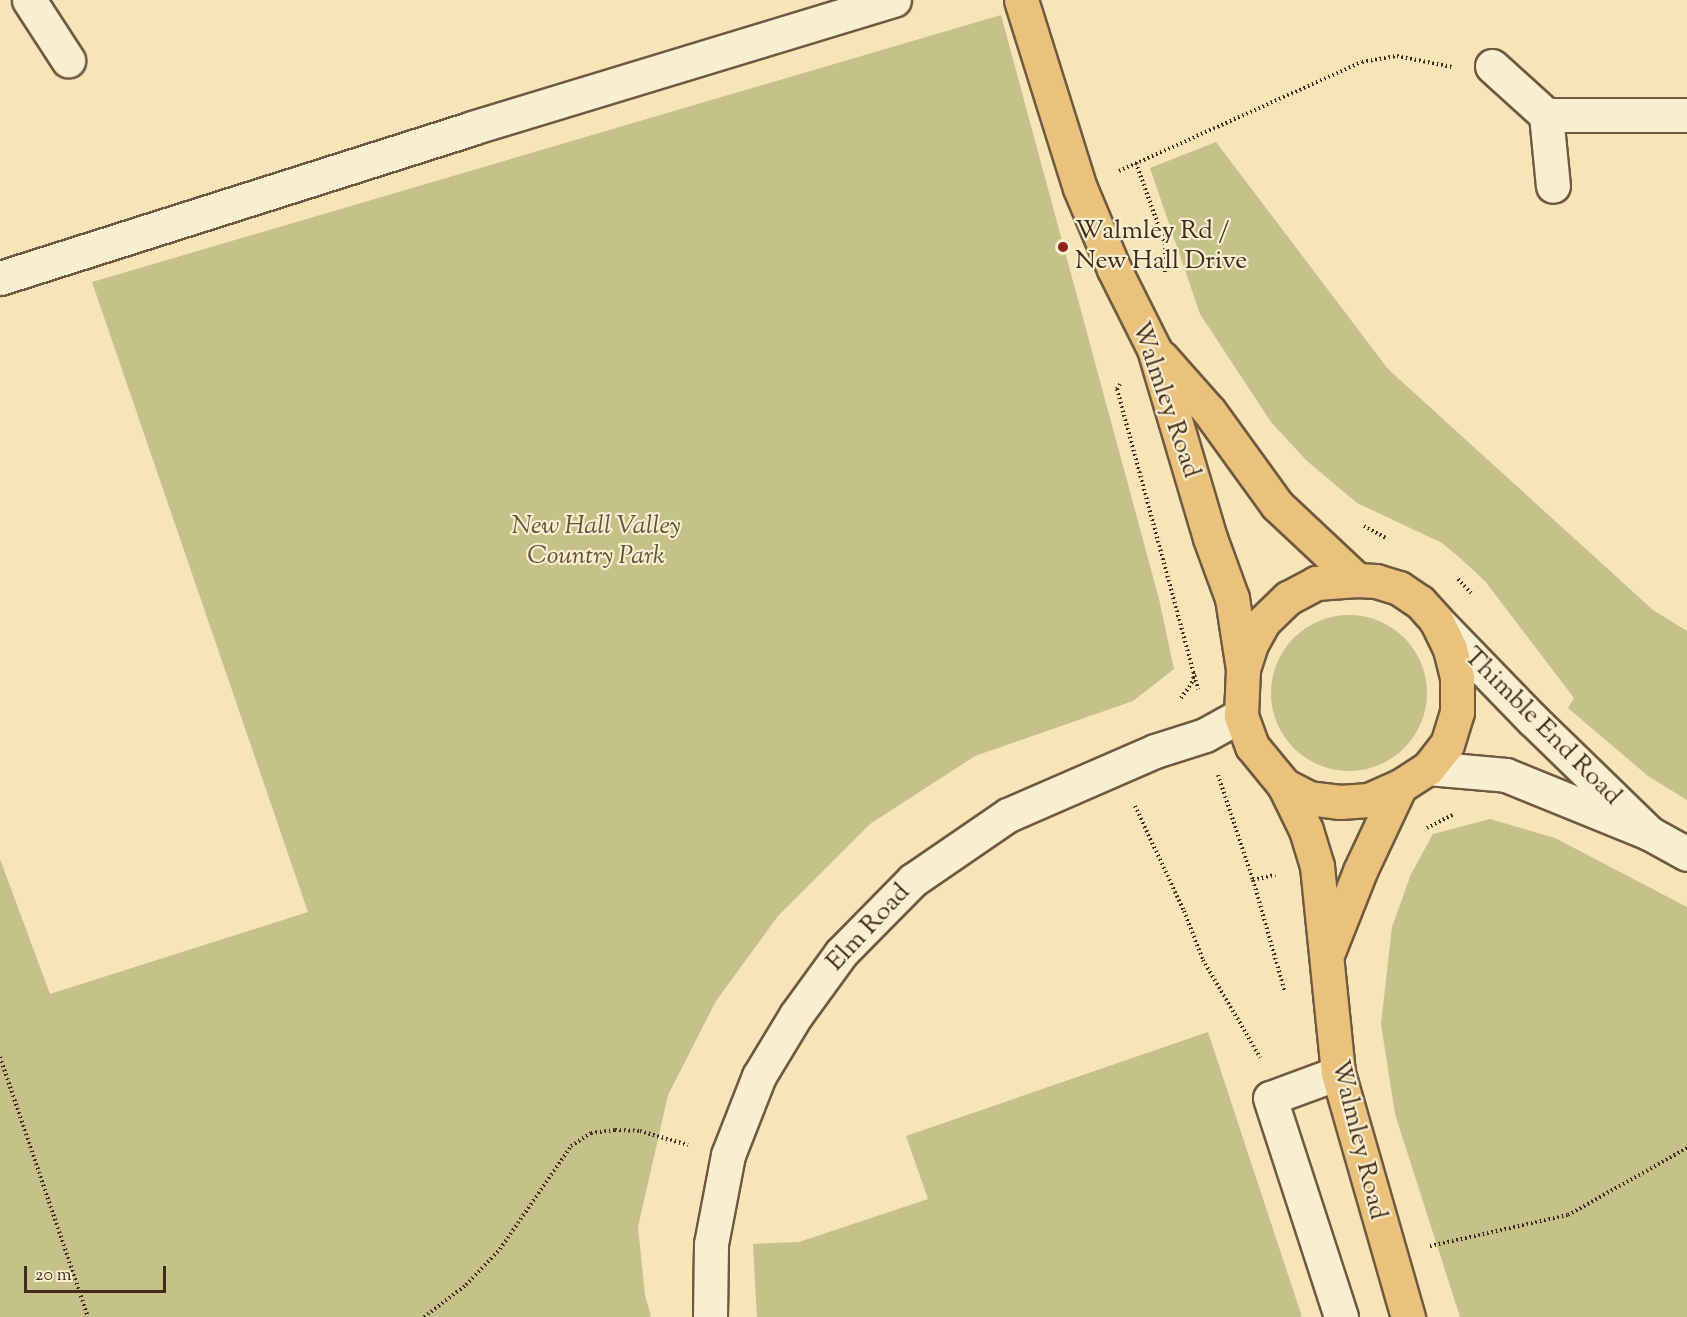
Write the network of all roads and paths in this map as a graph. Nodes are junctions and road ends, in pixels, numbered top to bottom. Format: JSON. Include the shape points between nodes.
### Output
{"nodes":[{"id":1,"x":29,"y":0,"type":"edge"},
{"id":2,"x":894,"y":0,"type":"edge"},
{"id":3,"x":1021,"y":0,"type":"edge"},
{"id":4,"x":68,"y":60,"type":"dead end"},
{"id":5,"x":1492,"y":66,"type":"joint"},
{"id":6,"x":1546,"y":115,"type":"junction"},
{"id":7,"x":1687,"y":116,"type":"edge"},
{"id":8,"x":1553,"y":186,"type":"dead end"},
{"id":9,"x":0,"y":279,"type":"edge"},
{"id":10,"x":1165,"y":283,"type":"dead end"},
{"id":11,"x":1154,"y":349,"type":"junction"},
{"id":12,"x":1359,"y":523,"type":"dead end"},
{"id":13,"x":1390,"y":540,"type":"dead end"},
{"id":14,"x":1457,"y":577,"type":"dead end"},
{"id":15,"x":1357,"y":579,"type":"junction"},
{"id":16,"x":1478,"y":602,"type":"dead end"},
{"id":17,"x":1436,"y":620,"type":"junction"},
{"id":18,"x":1195,"y":669,"type":"dead end"},
{"id":19,"x":1243,"y":669,"type":"junction"},
{"id":20,"x":1241,"y":715,"type":"junction"},
{"id":21,"x":1205,"y":735,"type":"junction"},
{"id":22,"x":1117,"y":768,"type":"junction"},
{"id":23,"x":1428,"y":768,"type":"junction"},
{"id":24,"x":1284,"y":785,"type":"junction"},
{"id":25,"x":1400,"y":786,"type":"junction"},
{"id":26,"x":1461,"y":812,"type":"dead end"},
{"id":27,"x":1419,"y":832,"type":"dead end"},
{"id":28,"x":1649,"y":833,"type":"junction"},
{"id":29,"x":1687,"y":854,"type":"edge"},
{"id":30,"x":1317,"y":866,"type":"junction"},
{"id":31,"x":1253,"y":880,"type":"junction"},
{"id":32,"x":1325,"y":959,"type":"junction"},
{"id":33,"x":1286,"y":993,"type":"dead end"},
{"id":34,"x":0,"y":1057,"type":"edge"},
{"id":35,"x":1338,"y":1074,"type":"junction"},
{"id":36,"x":1270,"y":1098,"type":"junction"},
{"id":37,"x":1687,"y":1148,"type":"edge"},
{"id":38,"x":728,"y":1155,"type":"junction"},
{"id":39,"x":1388,"y":1254,"type":"junction"},
{"id":40,"x":88,"y":1317,"type":"edge"},
{"id":41,"x":424,"y":1317,"type":"edge"},
{"id":42,"x":710,"y":1317,"type":"edge"},
{"id":43,"x":1341,"y":1317,"type":"edge"},
{"id":44,"x":1408,"y":1317,"type":"edge"}],
"edges":[{"from":1,"to":4,"type":"street"},
{"from":2,"to":9,"type":"street","via":[[472,128]]},
{"from":3,"to":11,"type":"main road","name":"Walmley Road","via":[[1080,188]]},
{"from":5,"to":6,"type":"street"},
{"from":5,"to":10,"type":"path","via":[[1468,70],[1397,56],[1362,62],[1136,163],[1165,244]]},
{"from":6,"to":7,"type":"street"},
{"from":6,"to":8,"type":"street"},
{"from":11,"to":15,"type":"main road","via":[[1209,411],[1277,505]]},
{"from":11,"to":19,"type":"main road","name":"Walmley Road","via":[[1210,538],[1232,598]]},
{"from":12,"to":13,"type":"path"},
{"from":14,"to":16,"type":"path"},
{"from":15,"to":17,"type":"main road","via":[[1399,588],[1420,602]]},
{"from":15,"to":19,"type":"main road","via":[[1316,583],[1288,598],[1263,622]]},
{"from":17,"to":23,"type":"main road","via":[[1450,649],[1457,677],[1457,712],[1447,744]]},
{"from":17,"to":28,"type":"street","name":"Thimble End Road"},
{"from":18,"to":21,"type":"path"},
{"from":19,"to":20,"type":"main road"},
{"from":20,"to":21,"type":"street","name":"Elm Road"},
{"from":20,"to":24,"type":"main road","via":[[1252,746]]},
{"from":21,"to":22,"type":"street","name":"Elm Road"},
{"from":21,"to":31,"type":"path"},
{"from":22,"to":36,"type":"path","via":[[1203,960],[1262,1059]]},
{"from":22,"to":38,"type":"street","name":"Elm Road","via":[[1008,815],[913,880],[842,953],[796,1015],[759,1076]]},
{"from":23,"to":25,"type":"main road"},
{"from":23,"to":28,"type":"street","name":"Thimble End Road","via":[[1506,775]]},
{"from":24,"to":25,"type":"main road","via":[[1310,798],[1340,802],[1369,800]]},
{"from":24,"to":30,"type":"main road","name":"Walmley Road","via":[[1306,830]]},
{"from":25,"to":32,"type":"main road","name":"Walmley Road"},
{"from":26,"to":27,"type":"path"},
{"from":28,"to":29,"type":"street","name":"Thimble End Road"},
{"from":30,"to":31,"type":"path"},
{"from":30,"to":32,"type":"main road","name":"Walmley Road"},
{"from":31,"to":33,"type":"path"},
{"from":32,"to":35,"type":"main road","name":"Walmley Road"},
{"from":34,"to":40,"type":"path"},
{"from":35,"to":36,"type":"street"},
{"from":35,"to":39,"type":"main road","name":"Walmley Road"},
{"from":36,"to":43,"type":"street"},
{"from":37,"to":39,"type":"path","via":[[1568,1215]]},
{"from":38,"to":41,"type":"path","via":[[640,1131],[591,1133],[571,1146],[500,1250],[466,1285]]},
{"from":38,"to":42,"type":"street","name":"Elm Road","via":[[711,1244]]},
{"from":39,"to":44,"type":"main road","name":"Walmley Road"}]}
